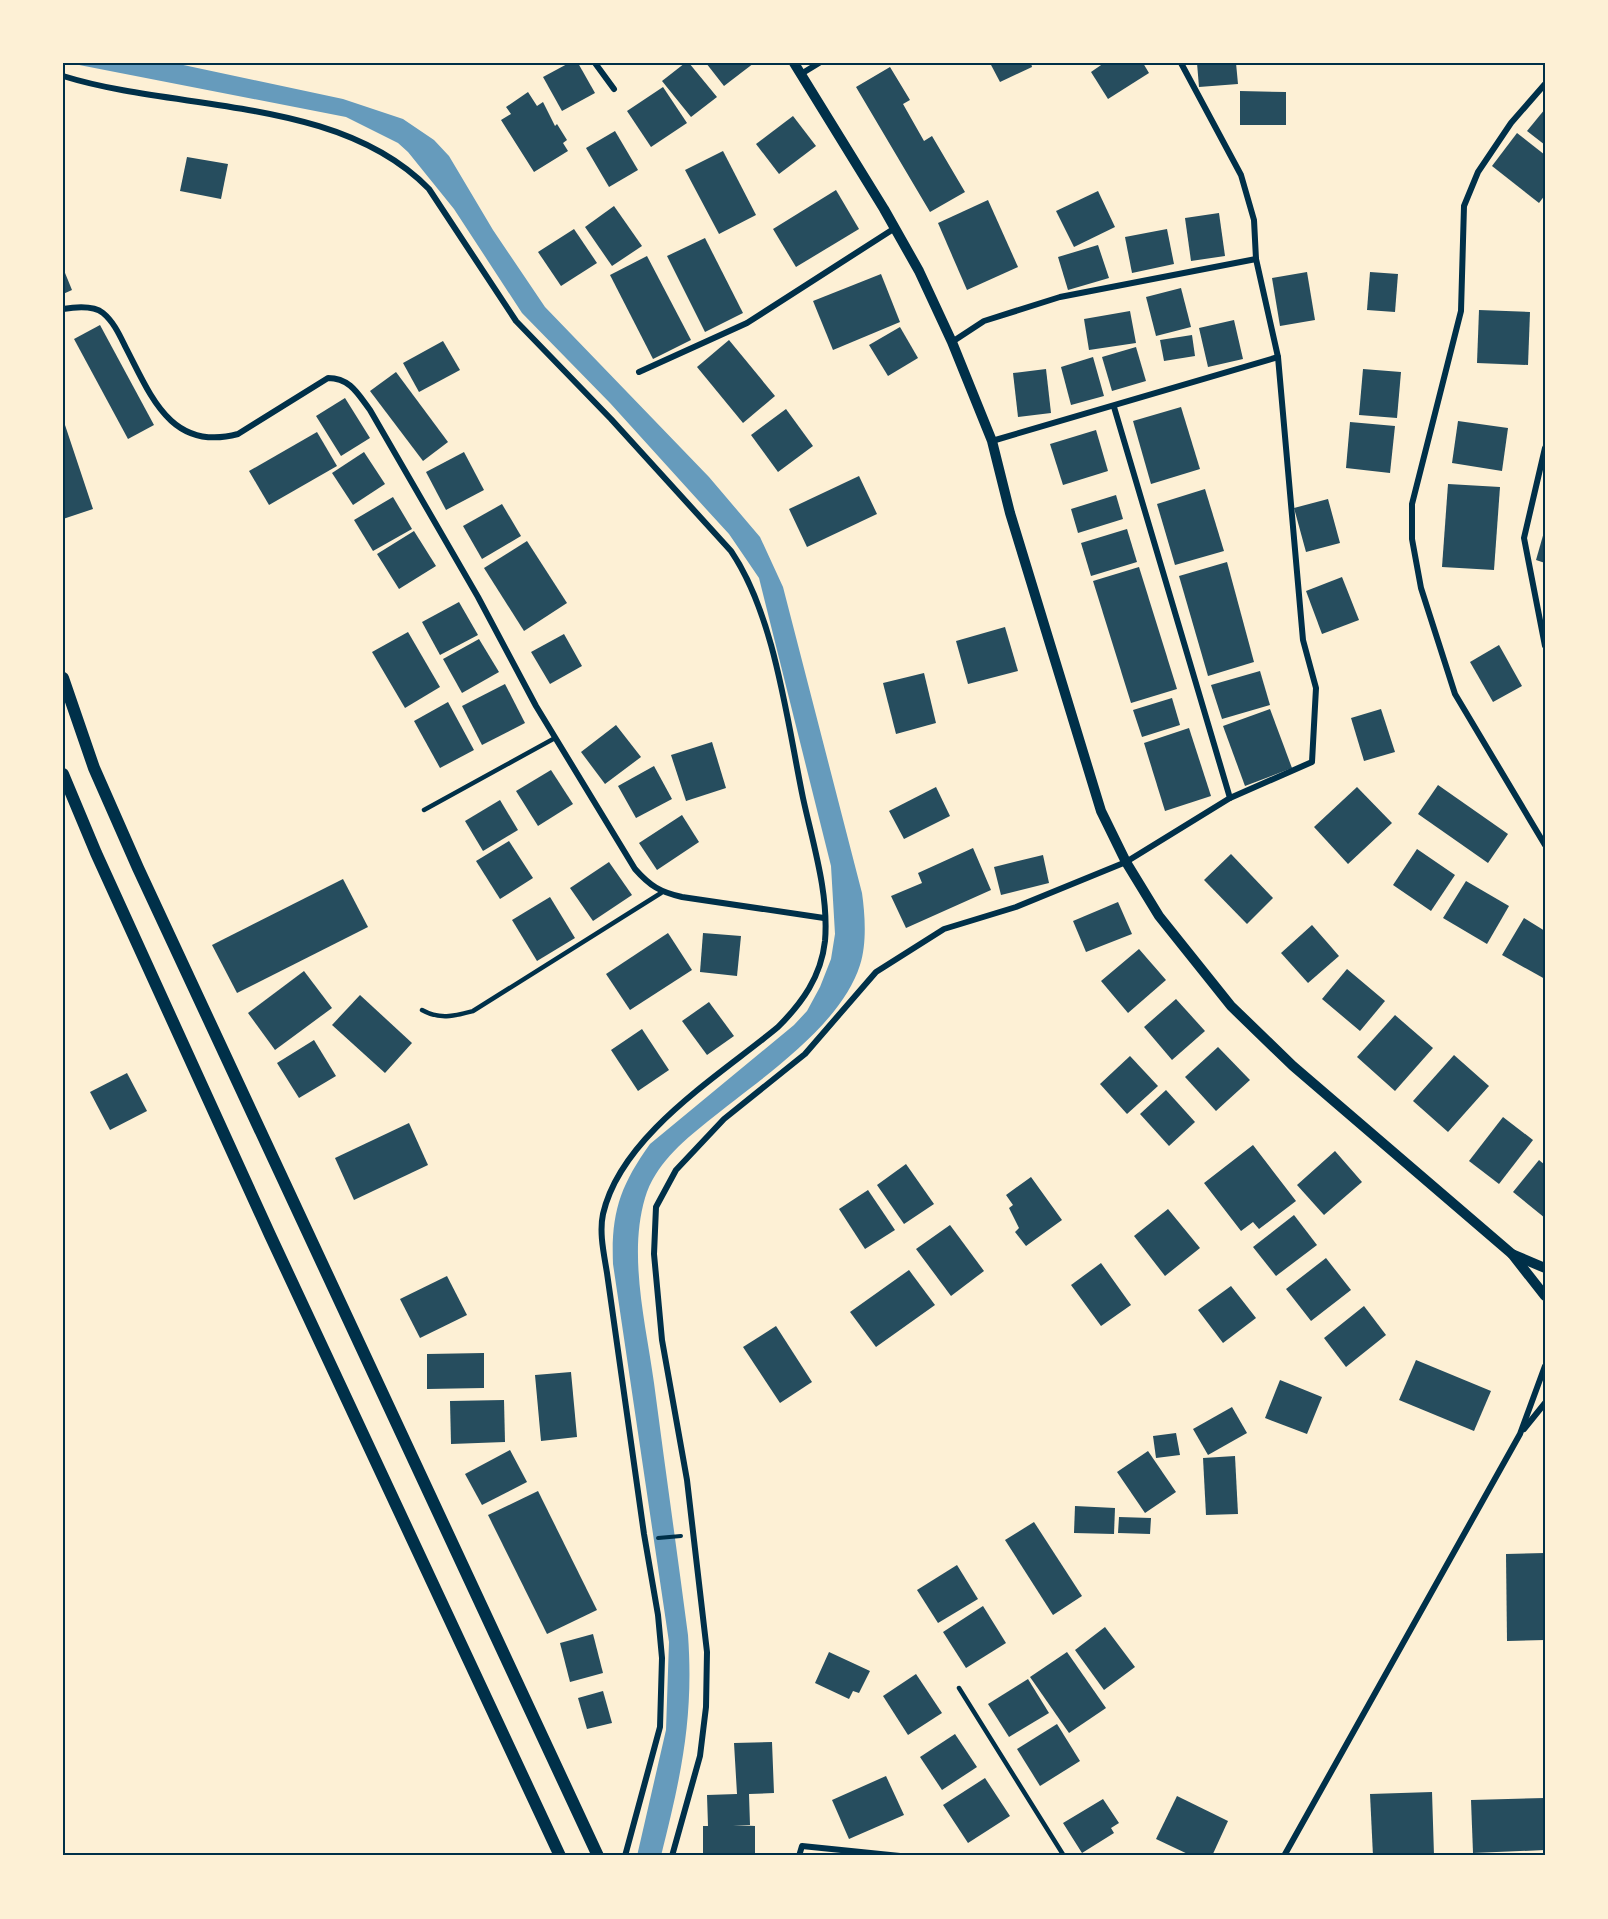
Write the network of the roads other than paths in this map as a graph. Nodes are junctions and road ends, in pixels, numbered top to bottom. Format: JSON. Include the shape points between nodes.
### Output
{"nodes":[{"id":1,"x":595,"y":63,"type":"edge"},
{"id":2,"x":794,"y":63,"type":"edge"},
{"id":3,"x":819,"y":63,"type":"edge"},
{"id":4,"x":1181,"y":63,"type":"edge"},
{"id":5,"x":801,"y":74,"type":"junction"},
{"id":6,"x":63,"y":76,"type":"edge"},
{"id":7,"x":1545,"y":84,"type":"edge"},
{"id":8,"x":614,"y":89,"type":"dead end"},
{"id":9,"x":895,"y":228,"type":"junction"},
{"id":10,"x":1256,"y":260,"type":"junction"},
{"id":11,"x":63,"y":309,"type":"edge"},
{"id":12,"x":952,"y":342,"type":"junction"},
{"id":13,"x":1278,"y":357,"type":"junction"},
{"id":14,"x":639,"y":372,"type":"dead end"},
{"id":15,"x":1114,"y":407,"type":"junction"},
{"id":16,"x":992,"y":441,"type":"junction"},
{"id":17,"x":1545,"y":448,"type":"edge"},
{"id":18,"x":1545,"y":646,"type":"edge"},
{"id":19,"x":63,"y":678,"type":"edge"},
{"id":20,"x":555,"y":738,"type":"junction"},
{"id":21,"x":63,"y":774,"type":"edge"},
{"id":22,"x":1230,"y":798,"type":"junction"},
{"id":23,"x":424,"y":810,"type":"dead end"},
{"id":24,"x":1545,"y":845,"type":"edge"},
{"id":25,"x":1126,"y":862,"type":"junction"},
{"id":26,"x":661,"y":893,"type":"junction"},
{"id":27,"x":824,"y":918,"type":"junction"},
{"id":28,"x":422,"y":1010,"type":"dead end"},
{"id":29,"x":1512,"y":1254,"type":"junction"},
{"id":30,"x":1545,"y":1268,"type":"edge"},
{"id":31,"x":1545,"y":1296,"type":"edge"},
{"id":32,"x":1545,"y":1366,"type":"edge"},
{"id":33,"x":1545,"y":1403,"type":"edge"},
{"id":34,"x":1520,"y":1434,"type":"junction"},
{"id":35,"x":959,"y":1688,"type":"dead end"},
{"id":36,"x":560,"y":1856,"type":"edge"},
{"id":37,"x":598,"y":1856,"type":"edge"},
{"id":38,"x":626,"y":1856,"type":"edge"},
{"id":39,"x":672,"y":1856,"type":"edge"},
{"id":40,"x":800,"y":1856,"type":"edge"},
{"id":41,"x":900,"y":1856,"type":"edge"},
{"id":42,"x":1064,"y":1856,"type":"edge"},
{"id":43,"x":1284,"y":1856,"type":"edge"}],
"edges":[{"from":1,"to":8,"type":"street"},
{"from":2,"to":5,"type":"street"},
{"from":3,"to":5,"type":"street"},
{"from":4,"to":10,"type":"street","via":[[1241,175],[1254,220]]},
{"from":5,"to":9,"type":"street"},
{"from":6,"to":27,"type":"street","via":[[313,125],[393,160],[429,189],[516,321],[714,531],[744,571],[777,670],[820,876]]},
{"from":7,"to":24,"type":"street","via":[[1511,123],[1478,172],[1464,206],[1461,311],[1412,504],[1412,539],[1421,588],[1455,694]]},
{"from":9,"to":12,"type":"street"},
{"from":9,"to":14,"type":"street","via":[[747,323]]},
{"from":10,"to":12,"type":"street","via":[[1060,297],[984,321]]},
{"from":10,"to":13,"type":"street"},
{"from":11,"to":20,"type":"street","via":[[89,307],[102,312],[114,324],[155,403],[171,422],[205,437],[238,434],[328,378],[350,384],[370,410]]},
{"from":12,"to":16,"type":"street"},
{"from":13,"to":15,"type":"street"},
{"from":13,"to":22,"type":"street","via":[[1303,640],[1316,688],[1312,762]]},
{"from":15,"to":16,"type":"street"},
{"from":15,"to":22,"type":"street"},
{"from":16,"to":25,"type":"street","via":[[1074,729],[1101,811]]},
{"from":17,"to":18,"type":"street","via":[[1524,538]]},
{"from":19,"to":37,"type":"main road","via":[[94,768],[138,868]]},
{"from":20,"to":23,"type":"lane"},
{"from":20,"to":26,"type":"street","via":[[635,869]]},
{"from":21,"to":36,"type":"main road","via":[[270,1236]]},
{"from":22,"to":25,"type":"street"},
{"from":25,"to":29,"type":"street","via":[[1159,916],[1231,1006],[1293,1066]]},
{"from":25,"to":39,"type":"street","via":[[1016,907],[944,929],[876,972],[805,1054],[724,1119],[676,1170],[656,1207],[654,1254],[662,1340],[687,1480],[707,1652],[700,1756]]},
{"from":26,"to":27,"type":"street"},
{"from":26,"to":28,"type":"lane","via":[[473,1011],[453,1017],[434,1016]]},
{"from":27,"to":38,"type":"street","via":[[822,959],[807,994],[778,1027],[650,1132],[629,1160],[603,1215],[605,1257],[662,1658],[660,1727]]},
{"from":29,"to":30,"type":"street"},
{"from":29,"to":31,"type":"street"},
{"from":32,"to":34,"type":"street"},
{"from":33,"to":34,"type":"street"},
{"from":34,"to":43,"type":"street"},
{"from":35,"to":42,"type":"lane"},
{"from":40,"to":41,"type":"street","via":[[802,1846]]}]}
